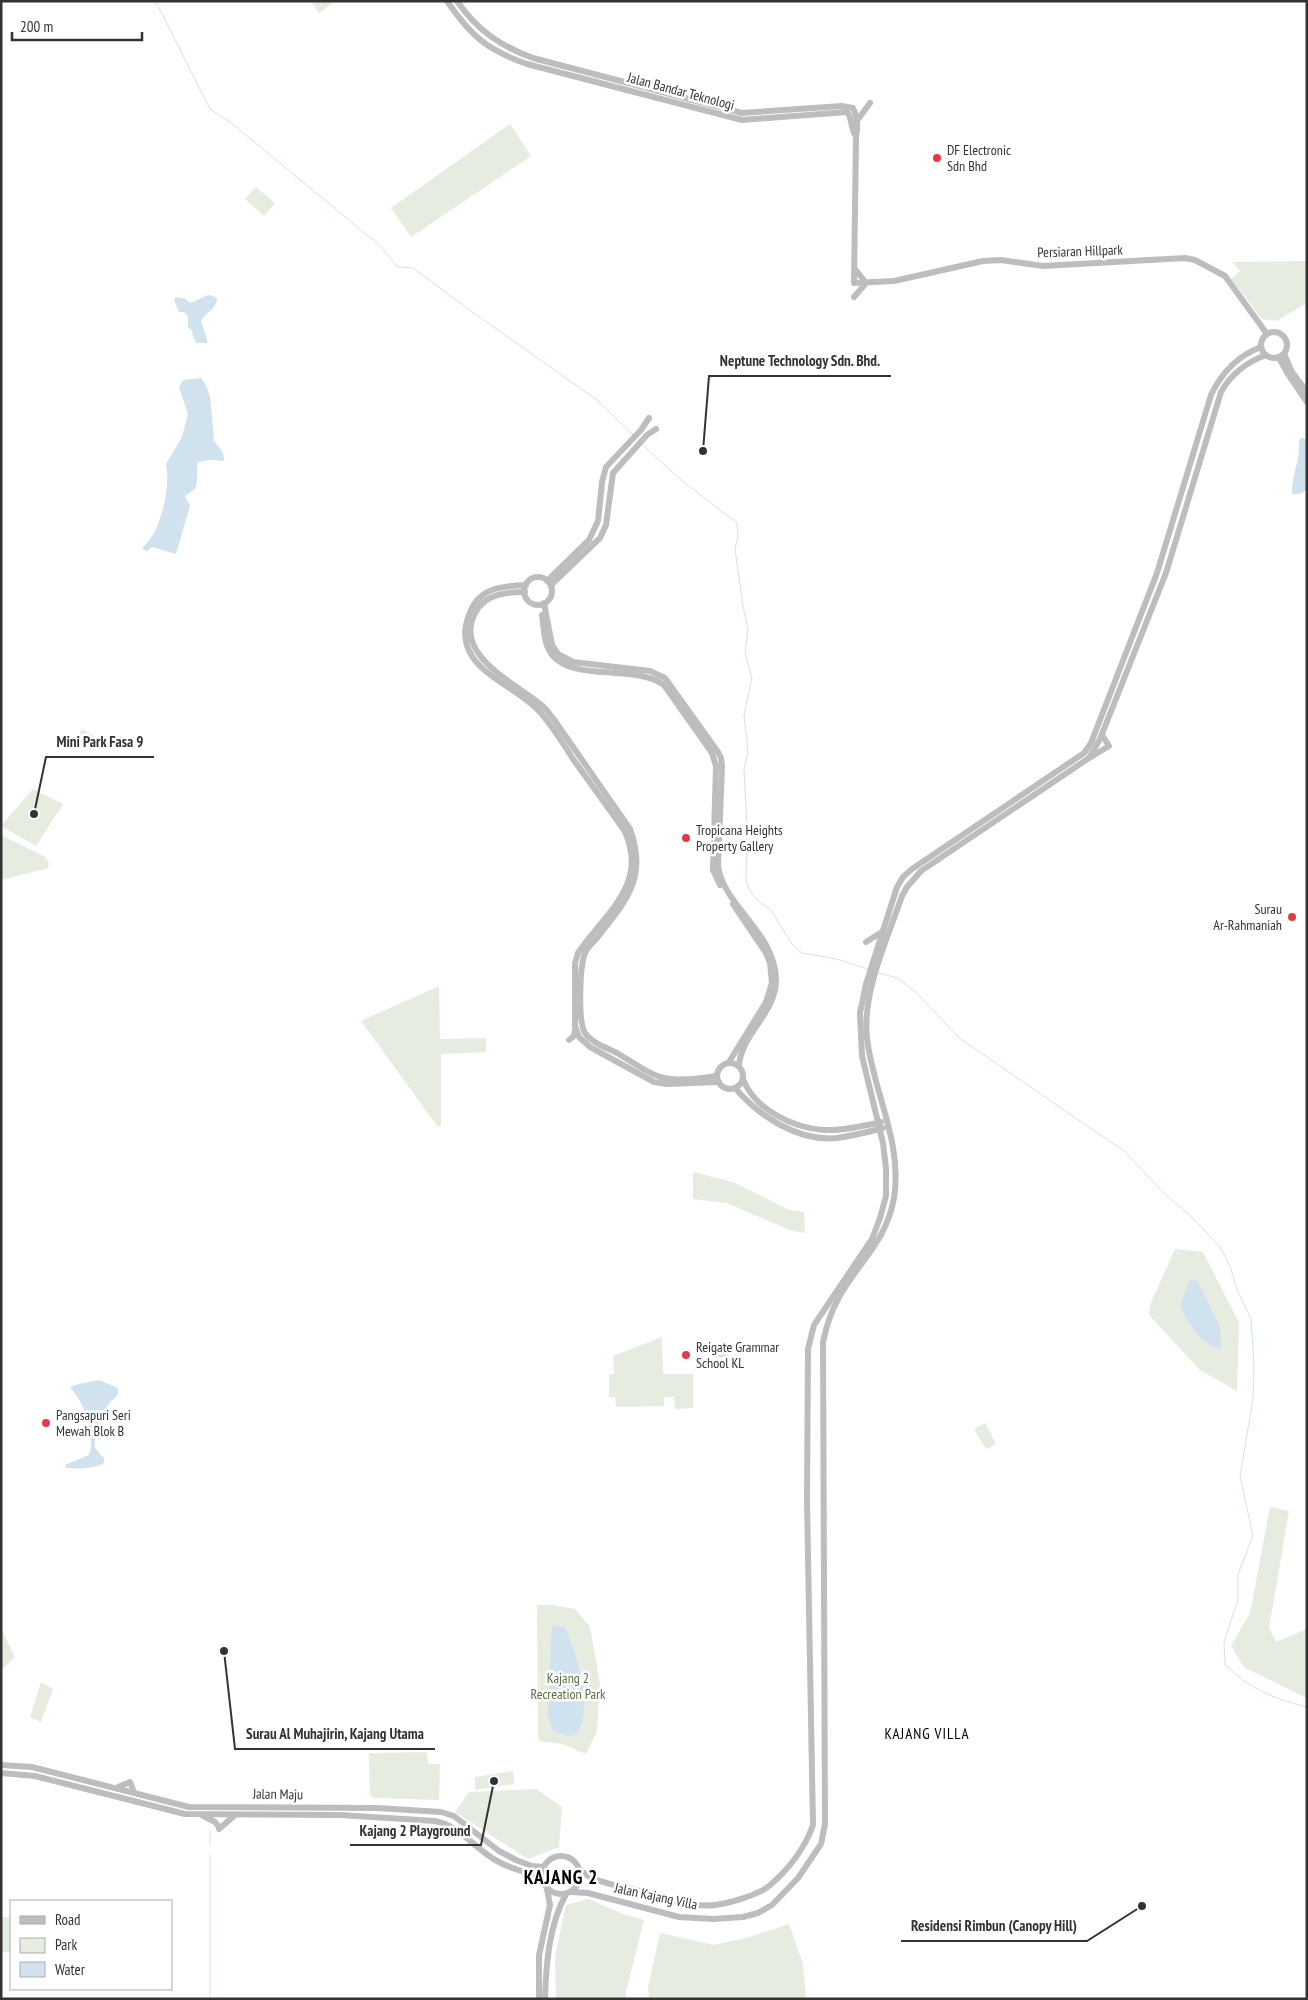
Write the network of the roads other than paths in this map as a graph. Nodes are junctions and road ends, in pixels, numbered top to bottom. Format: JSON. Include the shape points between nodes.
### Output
{"nodes":[{"id":1,"x":447,"y":1,"type":"edge"},
{"id":2,"x":457,"y":1,"type":"edge"},
{"id":3,"x":870,"y":103,"type":"dead end"},
{"id":4,"x":856,"y":122,"type":"junction"},
{"id":5,"x":856,"y":136,"type":"junction"},
{"id":6,"x":854,"y":269,"type":"junction"},
{"id":7,"x":866,"y":283,"type":"junction"},
{"id":8,"x":854,"y":297,"type":"dead end"},
{"id":9,"x":1266,"y":336,"type":"junction"},
{"id":10,"x":1262,"y":347,"type":"junction"},
{"id":11,"x":1266,"y":355,"type":"junction"},
{"id":12,"x":1281,"y":356,"type":"junction"},
{"id":13,"x":1307,"y":392,"type":"edge"},
{"id":14,"x":1307,"y":402,"type":"edge"},
{"id":15,"x":649,"y":418,"type":"dead end"},
{"id":16,"x":656,"y":429,"type":"dead end"},
{"id":17,"x":644,"y":432,"type":"junction"},
{"id":18,"x":1194,"y":454,"type":"junction"},
{"id":19,"x":1193,"y":483,"type":"junction"},
{"id":20,"x":1183,"y":490,"type":"junction"},
{"id":21,"x":1157,"y":572,"type":"junction"},
{"id":22,"x":1166,"y":573,"type":"junction"},
{"id":23,"x":549,"y":583,"type":"junction"},
{"id":24,"x":525,"y":588,"type":"junction"},
{"id":25,"x":542,"y":604,"type":"junction"},
{"id":26,"x":1102,"y":735,"type":"junction"},
{"id":27,"x":1089,"y":758,"type":"junction"},
{"id":28,"x":883,"y":931,"type":"junction"},
{"id":29,"x":878,"y":958,"type":"junction"},
{"id":30,"x":868,"y":984,"type":"junction"},
{"id":31,"x":575,"y":1026,"type":"junction"},
{"id":32,"x":569,"y":1040,"type":"dead end"},
{"id":33,"x":729,"y":1062,"type":"junction"},
{"id":34,"x":739,"y":1065,"type":"junction"},
{"id":35,"x":718,"y":1079,"type":"junction"},
{"id":36,"x":743,"y":1079,"type":"junction"},
{"id":37,"x":735,"y":1088,"type":"junction"},
{"id":38,"x":875,"y":1109,"type":"junction"},
{"id":39,"x":888,"y":1123,"type":"junction"},
{"id":40,"x":879,"y":1126,"type":"junction"},
{"id":41,"x":866,"y":1128,"type":"junction"},
{"id":42,"x":883,"y":1143,"type":"junction"},
{"id":43,"x":1,"y":1765,"type":"edge"},
{"id":44,"x":1,"y":1773,"type":"edge"},
{"id":45,"x":202,"y":1806,"type":"junction"},
{"id":46,"x":234,"y":1806,"type":"junction"},
{"id":47,"x":201,"y":1814,"type":"junction"},
{"id":48,"x":219,"y":1814,"type":"junction"},
{"id":49,"x":236,"y":1814,"type":"junction"},
{"id":50,"x":543,"y":1867,"type":"junction"},
{"id":51,"x":580,"y":1870,"type":"junction"},
{"id":52,"x":542,"y":1877,"type":"junction"},
{"id":53,"x":547,"y":1889,"type":"junction"},
{"id":54,"x":568,"y":1893,"type":"junction"},
{"id":55,"x":537,"y":1999,"type":"edge"},
{"id":56,"x":547,"y":1999,"type":"edge"}],
"edges":[{"from":1,"to":5,"type":"street","name":"Jalan Bandar Teknologi","via":[[466,29],[479,40],[527,64],[742,120],[847,112]]},
{"from":2,"to":4,"type":"street","name":"Jalan Bandar Teknologi","via":[[485,34],[533,58],[742,113],[842,106],[852,108]]},
{"from":3,"to":4,"type":"street"},
{"from":4,"to":5,"type":"street"},
{"from":5,"to":6,"type":"street"},
{"from":6,"to":7,"type":"street"},
{"from":6,"to":7,"type":"street","name":"Persiaran Hillpark","via":[[854,283]]},
{"from":7,"to":8,"type":"street"},
{"from":7,"to":9,"type":"street","name":"Persiaran Hillpark","via":[[894,281],[983,261],[1043,266],[1185,258],[1216,270]]},
{"from":9,"to":10,"type":"street"},
{"from":9,"to":12,"type":"street","via":[[1277,332],[1284,338],[1287,346]]},
{"from":10,"to":11,"type":"street"},
{"from":10,"to":18,"type":"street","via":[[1249,352],[1221,376],[1209,400]]},
{"from":11,"to":12,"type":"street"},
{"from":11,"to":19,"type":"street","via":[[1252,360],[1226,383]]},
{"from":12,"to":13,"type":"street"},
{"from":12,"to":14,"type":"street","via":[[1288,374]]},
{"from":15,"to":17,"type":"street"},
{"from":16,"to":17,"type":"street"},
{"from":17,"to":23,"type":"street","via":[[613,473],[606,525],[600,538]]},
{"from":17,"to":23,"type":"street","via":[[606,467],[594,532]]},
{"from":18,"to":19,"type":"street","via":[[1190,477]]},
{"from":18,"to":20,"type":"street"},
{"from":19,"to":20,"type":"street"},
{"from":19,"to":22,"type":"street"},
{"from":20,"to":21,"type":"street"},
{"from":21,"to":22,"type":"street"},
{"from":21,"to":28,"type":"street","via":[[1092,740],[1084,753],[912,869],[897,887]]},
{"from":22,"to":26,"type":"street"},
{"from":23,"to":24,"type":"street","via":[[536,578],[530,580]]},
{"from":23,"to":25,"type":"street","via":[[551,596]]},
{"from":24,"to":25,"type":"street","via":[[528,600]]},
{"from":24,"to":31,"type":"street","via":[[493,588],[472,606],[466,631],[472,657],[481,668],[539,711],[624,830],[632,851],[631,876],[626,889],[578,953],[575,963]]},
{"from":24,"to":35,"type":"street","via":[[492,596],[480,606],[471,623],[475,650],[487,664],[542,705],[555,721],[630,829],[638,856],[636,878],[630,893],[586,951],[581,964],[584,1030],[597,1043],[661,1077]]},
{"from":25,"to":33,"type":"street","via":[[546,644],[556,660],[576,668],[658,680],[715,760],[715,878],[766,953],[772,973],[766,1002]]},
{"from":25,"to":34,"type":"street","via":[[552,645],[558,654],[574,662],[650,671],[665,678],[721,758],[718,865],[721,880],[768,948],[776,980],[771,1002],[745,1044]]},
{"from":26,"to":27,"type":"street"},
{"from":26,"to":27,"type":"street","via":[[1109,746]]},
{"from":27,"to":29,"type":"street","via":[[921,871],[902,896]]},
{"from":28,"to":29,"type":"street"},
{"from":28,"to":29,"type":"street","via":[[867,943]]},
{"from":29,"to":30,"type":"street"},
{"from":30,"to":38,"type":"street","name":"Jalan Kajang Villa","via":[[860,1013],[861,1047]]},
{"from":30,"to":39,"type":"street","name":"Jalan Kajang Villa","via":[[867,1038],[873,1073]]},
{"from":31,"to":32,"type":"street","via":[[574,1036]]},
{"from":31,"to":35,"type":"street","via":[[590,1047],[654,1082],[676,1084]]},
{"from":33,"to":34,"type":"street"},
{"from":33,"to":35,"type":"street","via":[[718,1069]]},
{"from":34,"to":36,"type":"street"},
{"from":35,"to":37,"type":"street","via":[[726,1088]]},
{"from":36,"to":37,"type":"street"},
{"from":36,"to":41,"type":"street","via":[[754,1098],[789,1121],[826,1130]]},
{"from":37,"to":41,"type":"street","via":[[759,1112],[804,1134],[836,1138]]},
{"from":38,"to":40,"type":"street","name":"Jalan Kajang Villa"},
{"from":38,"to":41,"type":"street"},
{"from":39,"to":40,"type":"street"},
{"from":39,"to":54,"type":"street","name":"Jalan Kajang Villa","via":[[895,1174],[889,1220],[878,1242],[837,1299],[823,1342],[825,1830],[821,1844],[798,1878],[772,1905],[743,1917],[713,1920],[679,1917],[588,1893]]},
{"from":40,"to":41,"type":"street"},
{"from":40,"to":42,"type":"street","name":"Jalan Kajang Villa"},
{"from":41,"to":42,"type":"street"},
{"from":42,"to":51,"type":"street","name":"Jalan Kajang Villa","via":[[886,1196],[880,1218],[872,1239],[814,1326],[808,1349],[807,1502],[813,1825],[804,1846],[768,1887],[742,1899],[714,1905],[680,1902],[592,1879]]},
{"from":43,"to":45,"type":"street","name":"Jalan Maju","via":[[23,1766],[181,1806]]},
{"from":44,"to":47,"type":"street","name":"Jalan Maju","via":[[35,1776],[171,1812]]},
{"from":45,"to":46,"type":"street","name":"Jalan Maju"},
{"from":45,"to":48,"type":"street"},
{"from":46,"to":48,"type":"street"},
{"from":46,"to":50,"type":"street","name":"Jalan Maju","via":[[441,1812],[454,1816],[499,1851],[532,1866]]},
{"from":47,"to":48,"type":"street","name":"Jalan Maju"},
{"from":47,"to":49,"type":"street","via":[[219,1828]]},
{"from":48,"to":49,"type":"street","name":"Jalan Maju"},
{"from":49,"to":52,"type":"street","name":"Jalan Maju","via":[[340,1815],[442,1822],[497,1862]]},
{"from":50,"to":51,"type":"street","via":[[549,1860],[562,1856],[574,1860]]},
{"from":50,"to":52,"type":"street"},
{"from":51,"to":54,"type":"street","via":[[579,1882]]},
{"from":52,"to":53,"type":"street"},
{"from":53,"to":54,"type":"street","via":[[552,1893]]},
{"from":53,"to":55,"type":"street","via":[[550,1905],[539,1955]]},
{"from":54,"to":56,"type":"street","via":[[559,1907],[548,1959]]}]}
